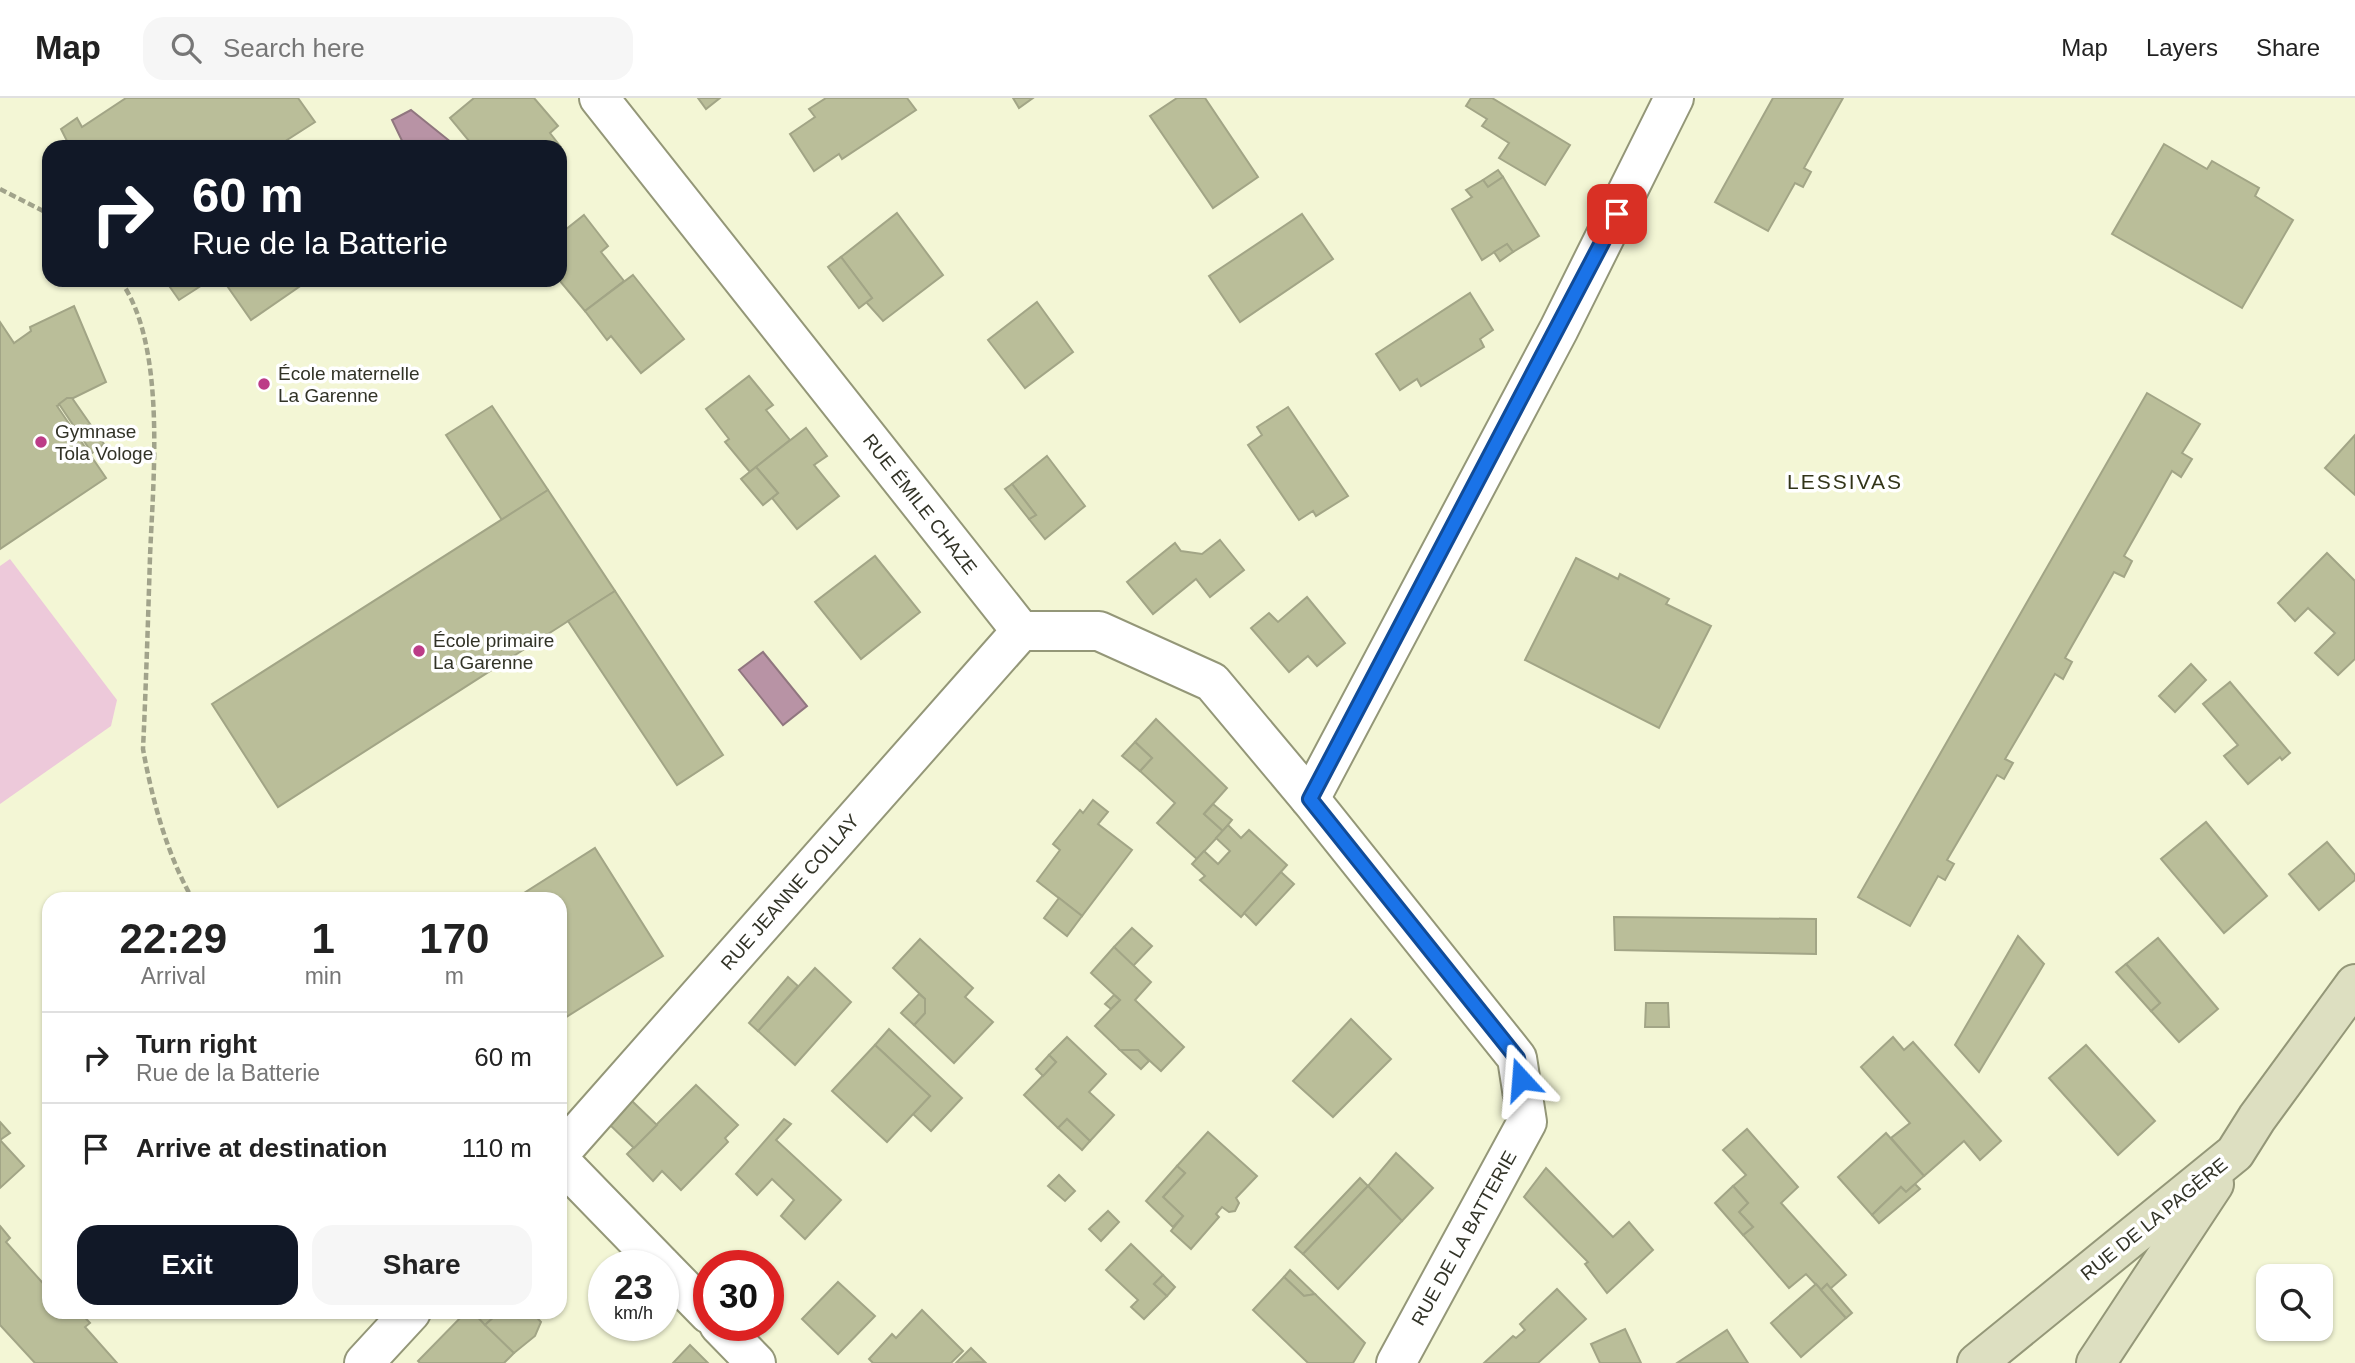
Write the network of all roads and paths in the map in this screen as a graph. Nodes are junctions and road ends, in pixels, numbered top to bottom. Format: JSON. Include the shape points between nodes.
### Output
{"nodes":[{"id":1,"x":599,"y":98,"type":"edge"},
{"id":2,"x":1674,"y":98,"type":"edge"},
{"id":3,"x":0,"y":189,"type":"edge"},
{"id":4,"x":42,"y":210,"type":"edge"},
{"id":5,"x":125,"y":287,"type":"edge"},
{"id":6,"x":1021,"y":631,"type":"junction"},
{"id":7,"x":1310,"y":799,"type":"junction"},
{"id":8,"x":189,"y":892,"type":"edge"},
{"id":9,"x":2355,"y":984,"type":"edge"},
{"id":10,"x":567,"y":1145,"type":"edge"},
{"id":11,"x":2235,"y":1153,"type":"junction"},
{"id":12,"x":567,"y":1168,"type":"edge"},
{"id":13,"x":646,"y":1250,"type":"edge"},
{"id":14,"x":679,"y":1283,"type":"edge"},
{"id":15,"x":693,"y":1298,"type":"edge"},
{"id":16,"x":405,"y":1319,"type":"edge"},
{"id":17,"x":735,"y":1341,"type":"edge"},
{"id":18,"x":364,"y":1363,"type":"edge"},
{"id":19,"x":756,"y":1363,"type":"edge"},
{"id":20,"x":1396,"y":1363,"type":"edge"},
{"id":21,"x":1977,"y":1363,"type":"edge"},
{"id":22,"x":2096,"y":1363,"type":"edge"}],
"edges":[{"from":1,"to":6,"type":"street","name":"RUE ÉMILE CHAZE"},
{"from":2,"to":7,"type":"street","via":[[1559,329]]},
{"from":3,"to":4,"type":"path"},
{"from":5,"to":8,"type":"path","via":[[132,296],[145,348],[155,419],[143,749],[169,847]]},
{"from":6,"to":7,"type":"street","via":[[1099,631],[1212,682]]},
{"from":6,"to":10,"type":"street","name":"RUE JEANNE COLLAY"},
{"from":7,"to":20,"type":"street","name":"RUE DE LA BATTERIE","via":[[1517,1058],[1527,1122]]},
{"from":9,"to":11,"type":"street","name":"RUE DE LA PAGÈRE"},
{"from":11,"to":21,"type":"street","name":"RUE DE LA PAGÈRE"},
{"from":11,"to":22,"type":"street"},
{"from":12,"to":13,"type":"street"},
{"from":14,"to":15,"type":"street"},
{"from":16,"to":18,"type":"street"},
{"from":17,"to":19,"type":"street"}]}
